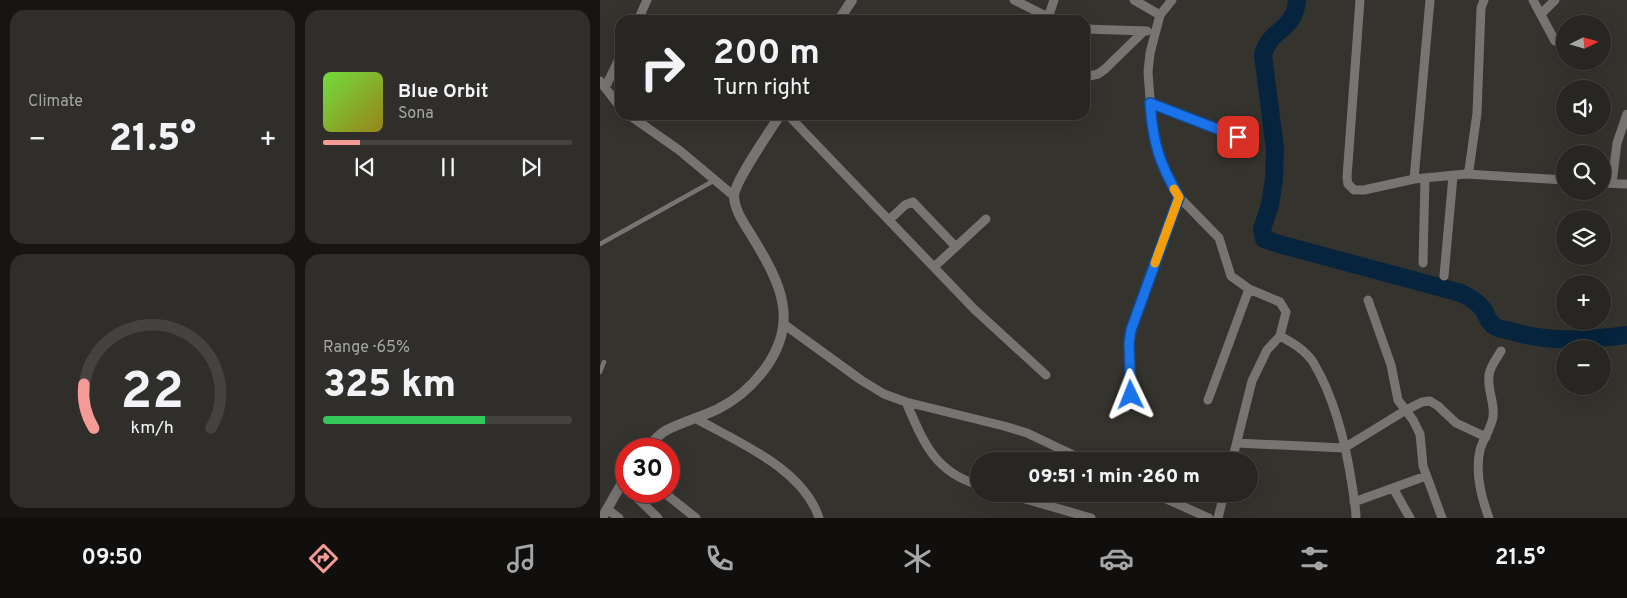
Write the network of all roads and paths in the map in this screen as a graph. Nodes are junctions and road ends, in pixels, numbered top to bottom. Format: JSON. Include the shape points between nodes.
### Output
{"nodes":[{"id":1,"x":647,"y":0,"type":"edge"},
{"id":2,"x":852,"y":0,"type":"edge"},
{"id":3,"x":1014,"y":0,"type":"edge"},
{"id":4,"x":1054,"y":0,"type":"edge"},
{"id":5,"x":1134,"y":0,"type":"edge"},
{"id":6,"x":1172,"y":0,"type":"edge"},
{"id":7,"x":1360,"y":0,"type":"edge"},
{"id":8,"x":1430,"y":0,"type":"edge"},
{"id":9,"x":1484,"y":0,"type":"edge"},
{"id":10,"x":1533,"y":0,"type":"edge"},
{"id":11,"x":1555,"y":0,"type":"edge"},
{"id":12,"x":1541,"y":14,"type":"junction"},
{"id":13,"x":640,"y":15,"type":"edge"},
{"id":14,"x":842,"y":15,"type":"edge"},
{"id":15,"x":1043,"y":15,"type":"edge"},
{"id":16,"x":1052,"y":15,"type":"edge"},
{"id":17,"x":1160,"y":16,"type":"junction"},
{"id":18,"x":1090,"y":29,"type":"edge"},
{"id":19,"x":1144,"y":31,"type":"junction"},
{"id":20,"x":1155,"y":32,"type":"junction"},
{"id":21,"x":1555,"y":41,"type":"dead end"},
{"id":22,"x":615,"y":65,"type":"edge"},
{"id":23,"x":1090,"y":76,"type":"edge"},
{"id":24,"x":603,"y":84,"type":"edge"},
{"id":25,"x":615,"y":100,"type":"edge"},
{"id":26,"x":1150,"y":103,"type":"junction"},
{"id":27,"x":1627,"y":114,"type":"edge"},
{"id":28,"x":636,"y":120,"type":"edge"},
{"id":29,"x":777,"y":120,"type":"edge"},
{"id":30,"x":793,"y":120,"type":"edge"},
{"id":31,"x":1238,"y":137,"type":"dead end"},
{"id":32,"x":1466,"y":174,"type":"junction"},
{"id":33,"x":1453,"y":176,"type":"junction"},
{"id":34,"x":1425,"y":178,"type":"junction"},
{"id":35,"x":1414,"y":179,"type":"junction"},
{"id":36,"x":1556,"y":179,"type":"edge"},
{"id":37,"x":715,"y":180,"type":"junction"},
{"id":38,"x":1612,"y":183,"type":"joint"},
{"id":39,"x":1627,"y":184,"type":"edge"},
{"id":40,"x":734,"y":196,"type":"junction"},
{"id":41,"x":1179,"y":197,"type":"junction"},
{"id":42,"x":986,"y":219,"type":"dead end"},
{"id":43,"x":889,"y":220,"type":"junction"},
{"id":44,"x":600,"y":244,"type":"edge"},
{"id":45,"x":956,"y":247,"type":"junction"},
{"id":46,"x":1424,"y":263,"type":"dead end"},
{"id":47,"x":934,"y":267,"type":"junction"},
{"id":48,"x":1444,"y":276,"type":"dead end"},
{"id":49,"x":1249,"y":289,"type":"junction"},
{"id":50,"x":1368,"y":300,"type":"dead end"},
{"id":51,"x":785,"y":325,"type":"junction"},
{"id":52,"x":1280,"y":336,"type":"junction"},
{"id":53,"x":1501,"y":351,"type":"dead end"},
{"id":54,"x":604,"y":362,"type":"dead end"},
{"id":55,"x":600,"y":372,"type":"edge"},
{"id":56,"x":1046,"y":375,"type":"dead end"},
{"id":57,"x":1208,"y":400,"type":"dead end"},
{"id":58,"x":906,"y":402,"type":"junction"},
{"id":59,"x":1126,"y":408,"type":"dead end"},
{"id":60,"x":1406,"y":410,"type":"junction"},
{"id":61,"x":695,"y":418,"type":"junction"},
{"id":62,"x":1486,"y":437,"type":"junction"},
{"id":63,"x":658,"y":438,"type":"edge"},
{"id":64,"x":1237,"y":443,"type":"junction"},
{"id":65,"x":1344,"y":448,"type":"junction"},
{"id":66,"x":1067,"y":452,"type":"edge"},
{"id":67,"x":1234,"y":452,"type":"edge"},
{"id":68,"x":1426,"y":476,"type":"junction"},
{"id":69,"x":970,"y":482,"type":"edge"},
{"id":70,"x":1394,"y":488,"type":"junction"},
{"id":71,"x":615,"y":498,"type":"edge"},
{"id":72,"x":1036,"y":502,"type":"edge"},
{"id":73,"x":1173,"y":502,"type":"edge"},
{"id":74,"x":1222,"y":502,"type":"edge"},
{"id":75,"x":1354,"y":502,"type":"junction"},
{"id":76,"x":642,"y":503,"type":"edge"},
{"id":77,"x":677,"y":503,"type":"edge"},
{"id":78,"x":605,"y":514,"type":"edge"},
{"id":79,"x":619,"y":518,"type":"edge"},
{"id":80,"x":658,"y":518,"type":"edge"},
{"id":81,"x":696,"y":518,"type":"edge"},
{"id":82,"x":819,"y":518,"type":"edge"},
{"id":83,"x":1091,"y":518,"type":"edge"},
{"id":84,"x":1209,"y":518,"type":"edge"},
{"id":85,"x":1218,"y":518,"type":"edge"},
{"id":86,"x":1356,"y":518,"type":"edge"},
{"id":87,"x":1410,"y":518,"type":"edge"},
{"id":88,"x":1442,"y":518,"type":"edge"},
{"id":89,"x":1489,"y":518,"type":"edge"}],
"edges":[{"from":1,"to":13,"type":"street"},
{"from":2,"to":14,"type":"street"},
{"from":3,"to":15,"type":"street"},
{"from":4,"to":16,"type":"street"},
{"from":5,"to":17,"type":"street"},
{"from":6,"to":17,"type":"street"},
{"from":7,"to":35,"type":"street","via":[[1348,184],[1354,190],[1364,190]]},
{"from":8,"to":35,"type":"street"},
{"from":9,"to":32,"type":"street","via":[[1475,126]]},
{"from":10,"to":12,"type":"street"},
{"from":11,"to":12,"type":"street"},
{"from":12,"to":21,"type":"street"},
{"from":17,"to":20,"type":"street"},
{"from":18,"to":19,"type":"street"},
{"from":19,"to":20,"type":"street"},
{"from":19,"to":23,"type":"street","via":[[1105,69]]},
{"from":20,"to":26,"type":"street","via":[[1148,72]]},
{"from":22,"to":24,"type":"street"},
{"from":24,"to":25,"type":"street"},
{"from":26,"to":31,"type":"street"},
{"from":26,"to":41,"type":"street","via":[[1158,156]]},
{"from":27,"to":38,"type":"street","via":[[1617,143]]},
{"from":28,"to":37,"type":"street"},
{"from":29,"to":40,"type":"street","via":[[741,178]]},
{"from":30,"to":43,"type":"street"},
{"from":32,"to":33,"type":"street"},
{"from":32,"to":36,"type":"street"},
{"from":33,"to":34,"type":"street"},
{"from":33,"to":48,"type":"street"},
{"from":34,"to":35,"type":"street"},
{"from":34,"to":46,"type":"street"},
{"from":37,"to":40,"type":"street"},
{"from":37,"to":44,"type":"lane"},
{"from":38,"to":39,"type":"street"},
{"from":40,"to":51,"type":"street","via":[[740,216],[774,275],[781,295]]},
{"from":41,"to":49,"type":"street","via":[[1214,232],[1223,248],[1230,276]]},
{"from":41,"to":59,"type":"street","via":[[1131,330],[1131,395]]},
{"from":42,"to":45,"type":"street"},
{"from":43,"to":45,"type":"street","via":[[913,202]]},
{"from":43,"to":47,"type":"street"},
{"from":45,"to":47,"type":"street"},
{"from":47,"to":56,"type":"street"},
{"from":49,"to":52,"type":"street","via":[[1280,302],[1286,312]]},
{"from":49,"to":57,"type":"street"},
{"from":50,"to":60,"type":"street","via":[[1391,365],[1398,400]]},
{"from":51,"to":58,"type":"street","via":[[861,380]]},
{"from":51,"to":61,"type":"street","via":[[776,349],[753,383],[717,410]]},
{"from":52,"to":64,"type":"street","via":[[1267,350],[1252,381]]},
{"from":52,"to":65,"type":"street","via":[[1302,349],[1313,362],[1336,416]]},
{"from":53,"to":62,"type":"street","via":[[1489,376],[1493,419]]},
{"from":54,"to":55,"type":"lane"},
{"from":58,"to":66,"type":"street","via":[[1027,433]]},
{"from":58,"to":69,"type":"street","via":[[936,460],[948,471]]},
{"from":60,"to":62,"type":"street","via":[[1430,401],[1456,423]]},
{"from":60,"to":65,"type":"street"},
{"from":60,"to":68,"type":"street","via":[[1420,434]]},
{"from":61,"to":63,"type":"street"},
{"from":61,"to":82,"type":"street","via":[[784,471],[807,494]]},
{"from":62,"to":89,"type":"street","via":[[1480,450],[1479,481]]},
{"from":64,"to":65,"type":"street"},
{"from":64,"to":67,"type":"street"},
{"from":65,"to":75,"type":"street"},
{"from":68,"to":70,"type":"street"},
{"from":68,"to":88,"type":"street"},
{"from":70,"to":75,"type":"street"},
{"from":70,"to":87,"type":"street"},
{"from":71,"to":78,"type":"street"},
{"from":72,"to":83,"type":"street"},
{"from":73,"to":84,"type":"street"},
{"from":74,"to":85,"type":"street"},
{"from":75,"to":86,"type":"street"},
{"from":76,"to":80,"type":"street"},
{"from":77,"to":81,"type":"street"},
{"from":78,"to":79,"type":"street"}]}
